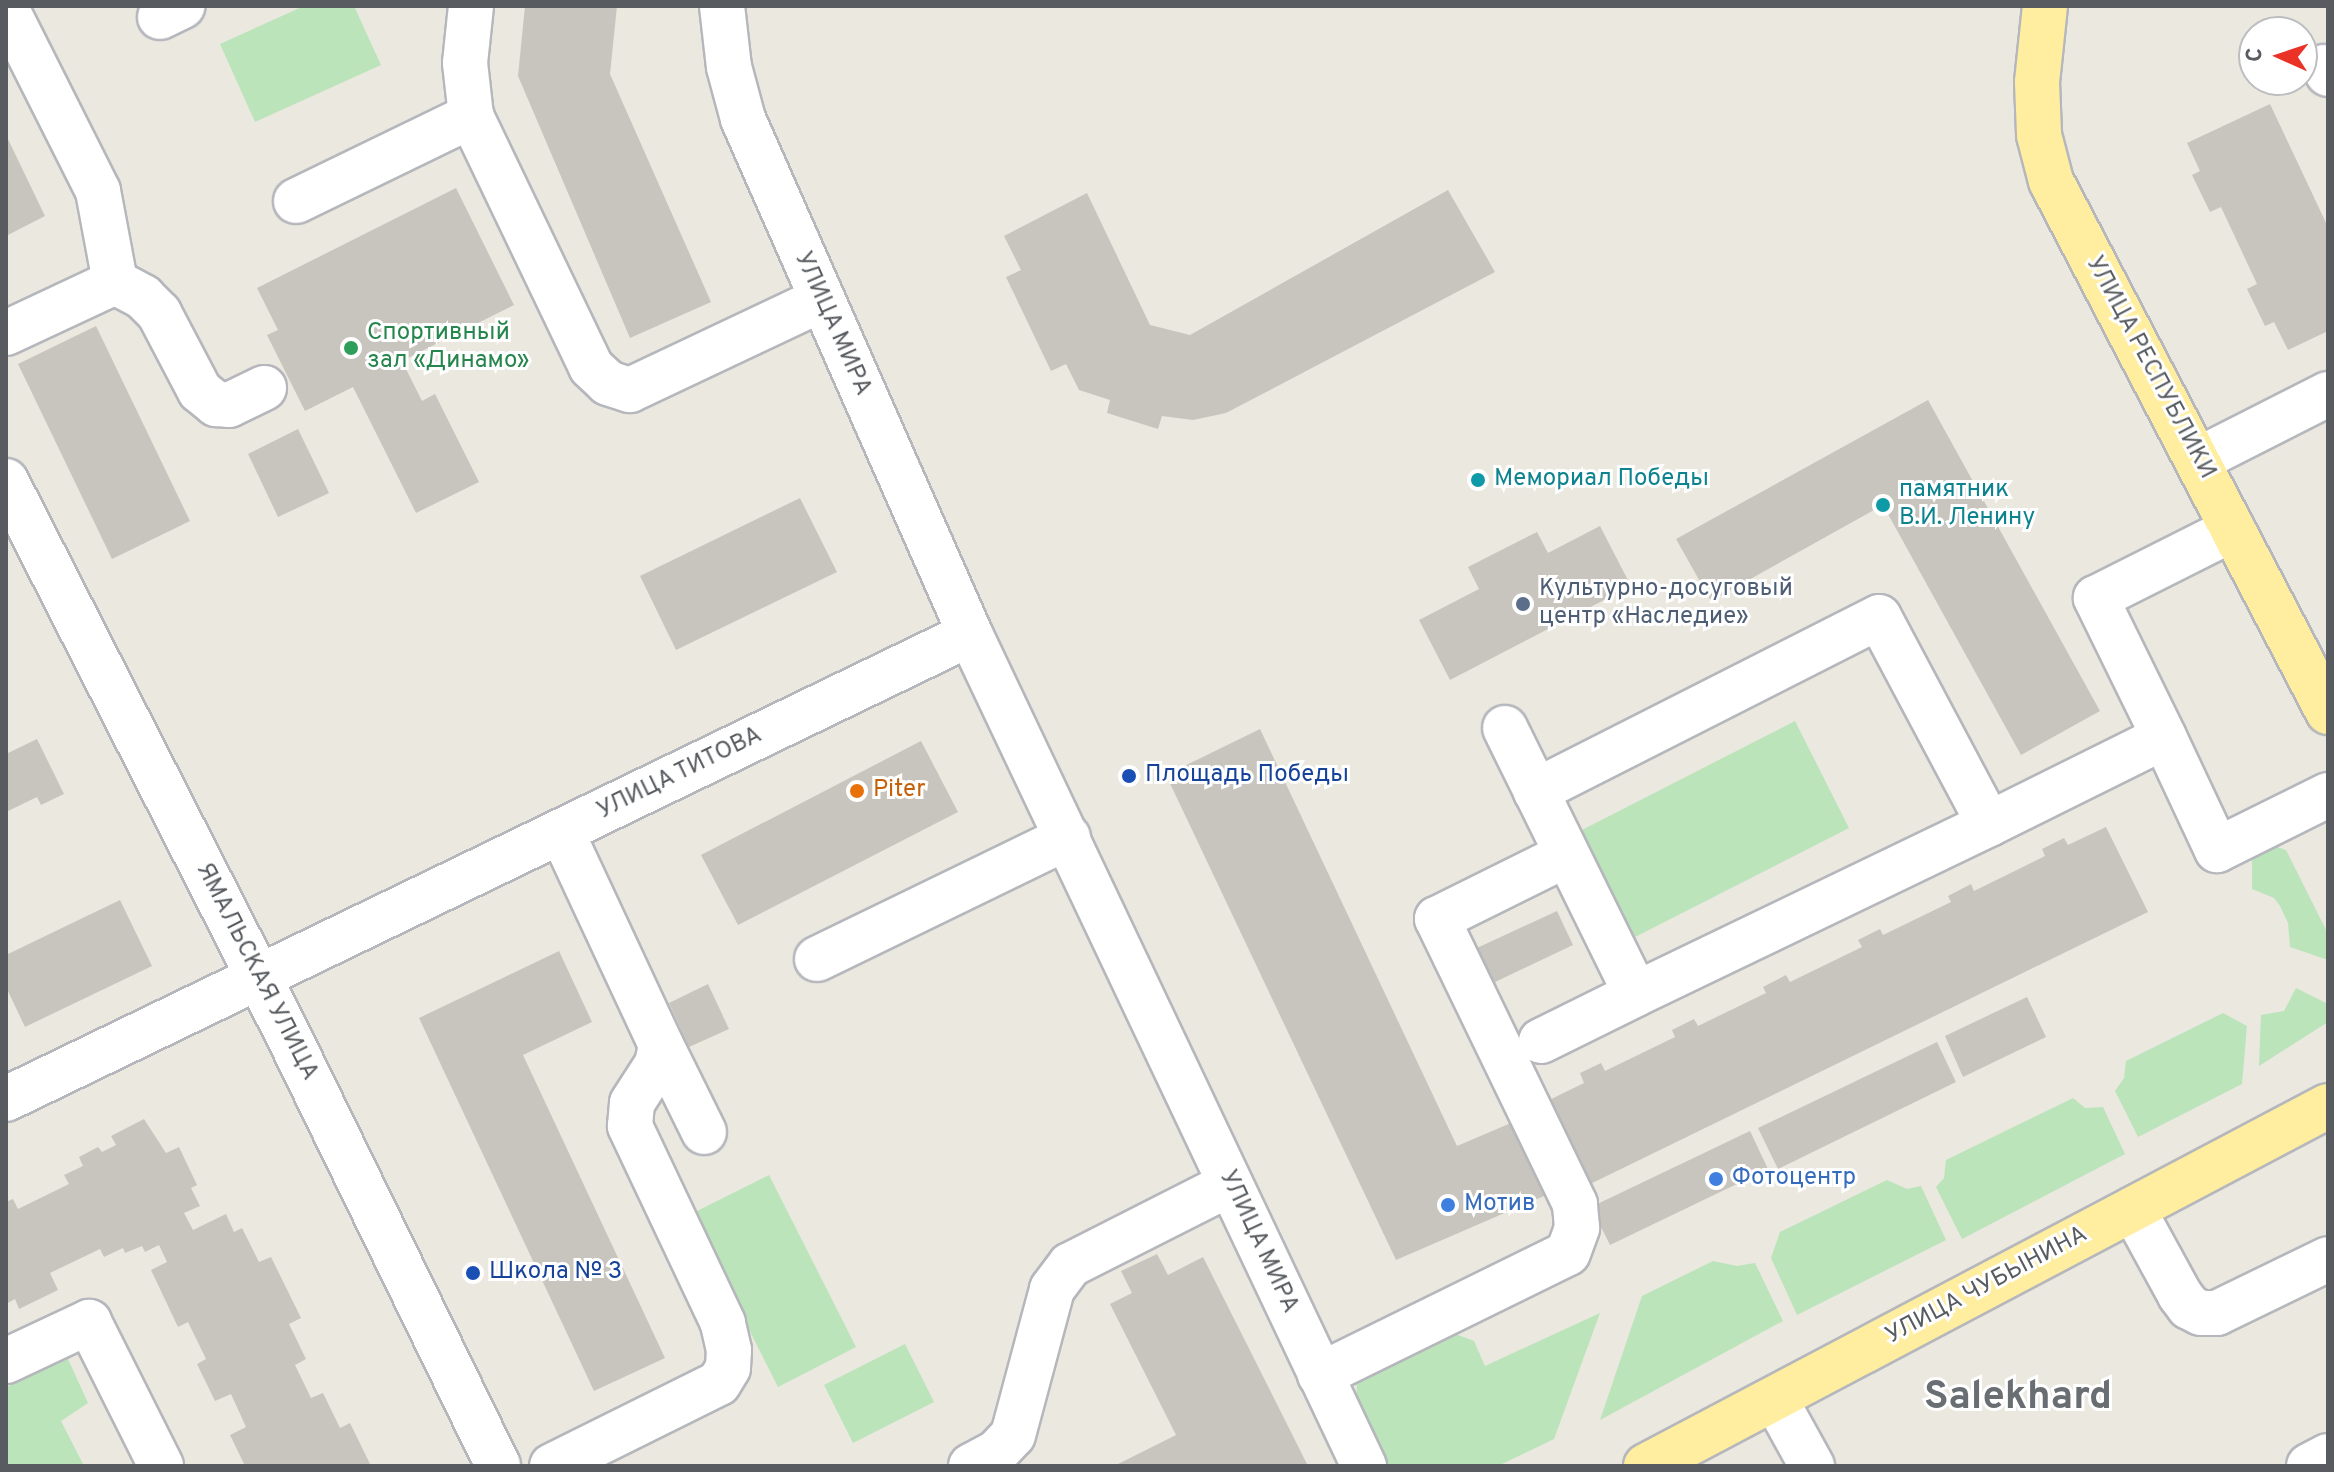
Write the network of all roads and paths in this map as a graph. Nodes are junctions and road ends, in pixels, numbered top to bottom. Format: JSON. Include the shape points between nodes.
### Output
{"nodes":[{"id":1,"x":471,"y":6,"type":"edge"},
{"id":2,"x":722,"y":6,"type":"edge"},
{"id":3,"x":2045,"y":6,"type":"edge"},
{"id":4,"x":6,"y":8,"type":"edge"},
{"id":5,"x":471,"y":116,"type":"junction"},
{"id":6,"x":296,"y":201,"type":"dead end"},
{"id":7,"x":115,"y":282,"type":"junction"},
{"id":8,"x":820,"y":300,"type":"junction"},
{"id":9,"x":6,"y":333,"type":"edge"},
{"id":10,"x":264,"y":388,"type":"dead end"},
{"id":11,"x":2328,"y":394,"type":"edge"},
{"id":12,"x":2198,"y":460,"type":"junction"},
{"id":13,"x":6,"y":481,"type":"edge"},
{"id":14,"x":2233,"y":529,"type":"junction"},
{"id":15,"x":970,"y":634,"type":"junction"},
{"id":16,"x":2328,"y":712,"type":"edge"},
{"id":17,"x":1505,"y":728,"type":"dead end"},
{"id":18,"x":2164,"y":737,"type":"junction"},
{"id":19,"x":1536,"y":791,"type":"junction"},
{"id":20,"x":2328,"y":795,"type":"edge"},
{"id":21,"x":1989,"y":824,"type":"junction"},
{"id":22,"x":561,"y":831,"type":"junction"},
{"id":23,"x":1068,"y":837,"type":"junction"},
{"id":24,"x":1566,"y":855,"type":"junction"},
{"id":25,"x":817,"y":959,"type":"dead end"},
{"id":26,"x":259,"y":977,"type":"junction"},
{"id":27,"x":1636,"y":994,"type":"junction"},
{"id":28,"x":1541,"y":1041,"type":"dead end"},
{"id":29,"x":661,"y":1045,"type":"junction"},
{"id":30,"x":6,"y":1099,"type":"edge"},
{"id":31,"x":2328,"y":1106,"type":"edge"},
{"id":32,"x":647,"y":1160,"type":"junction"},
{"id":33,"x":1230,"y":1184,"type":"junction"},
{"id":34,"x":2133,"y":1209,"type":"junction"},
{"id":35,"x":2328,"y":1259,"type":"edge"},
{"id":36,"x":6,"y":1361,"type":"edge"},
{"id":37,"x":1320,"y":1375,"type":"junction"},
{"id":38,"x":1775,"y":1399,"type":"junction"},
{"id":39,"x":2328,"y":1456,"type":"edge"},
{"id":40,"x":161,"y":1466,"type":"edge"},
{"id":41,"x":498,"y":1466,"type":"edge"},
{"id":42,"x":552,"y":1466,"type":"edge"},
{"id":43,"x":971,"y":1466,"type":"edge"},
{"id":44,"x":1364,"y":1466,"type":"edge"},
{"id":45,"x":1646,"y":1466,"type":"edge"},
{"id":46,"x":1812,"y":1466,"type":"edge"},
{"id":47,"x":2309,"y":1466,"type":"edge"}],
"edges":[{"from":1,"to":5,"type":"street","via":[[465,63]]},
{"from":2,"to":8,"type":"street","name":"УЛИЦА МИРА","via":[[729,67],[743,119]]},
{"from":3,"to":12,"type":"main road","name":"УЛИЦА РЕСПУБЛИКИ","via":[[2037,82],[2039,135],[2051,181]]},
{"from":4,"to":7,"type":"street","via":[[98,191]]},
{"from":5,"to":6,"type":"street"},
{"from":5,"to":8,"type":"street","via":[[591,367],[608,383],[630,390]]},
{"from":7,"to":9,"type":"street"},
{"from":7,"to":10,"type":"street","via":[[159,313],[200,391],[216,404],[229,405]]},
{"from":8,"to":15,"type":"street","name":"УЛИЦА МИРА"},
{"from":11,"to":12,"type":"street"},
{"from":12,"to":14,"type":"main road","name":"УЛИЦА РЕСПУБЛИКИ"},
{"from":13,"to":26,"type":"street","name":"ЯМАЛЬСКАЯ УЛИЦА"},
{"from":14,"to":16,"type":"main road","name":"УЛИЦА РЕСПУБЛИКИ"},
{"from":14,"to":18,"type":"street","via":[[2096,598]]},
{"from":15,"to":22,"type":"street","name":"УЛИЦА ТИТОВА"},
{"from":15,"to":23,"type":"street"},
{"from":17,"to":19,"type":"street"},
{"from":18,"to":20,"type":"street","via":[[2217,850]]},
{"from":18,"to":21,"type":"street"},
{"from":19,"to":21,"type":"street","via":[[1879,617]]},
{"from":19,"to":24,"type":"street"},
{"from":21,"to":27,"type":"street"},
{"from":22,"to":26,"type":"street","name":"УЛИЦА ТИТОВА"},
{"from":22,"to":29,"type":"street"},
{"from":23,"to":25,"type":"street"},
{"from":23,"to":33,"type":"street","name":"УЛИЦА МИРА"},
{"from":24,"to":27,"type":"street"},
{"from":24,"to":37,"type":"street","via":[[1437,919],[1575,1204],[1577,1228],[1568,1253]]},
{"from":26,"to":30,"type":"street","name":"УЛИЦА ТИТОВА"},
{"from":26,"to":41,"type":"street","name":"ЯМАЛЬСКАЯ УЛИЦА"},
{"from":27,"to":28,"type":"street"},
{"from":29,"to":32,"type":"street","via":[[657,1064],[632,1103],[630,1126]]},
{"from":29,"to":32,"type":"street","via":[[719,1126]]},
{"from":31,"to":34,"type":"main road","name":"УЛИЦА ЧУБЫНИНА"},
{"from":32,"to":42,"type":"street","via":[[723,1323],[728,1368],[719,1383]]},
{"from":33,"to":37,"type":"street","name":"УЛИЦА МИРА"},
{"from":33,"to":43,"type":"street","via":[[1070,1265],[1052,1289],[1013,1435],[997,1452]]},
{"from":34,"to":35,"type":"street","via":[[2180,1295],[2201,1313],[2217,1313]]},
{"from":34,"to":38,"type":"main road","name":"УЛИЦА ЧУБЫНИНА"},
{"from":36,"to":40,"type":"street","via":[[89,1322]]},
{"from":37,"to":44,"type":"street","name":"УЛИЦА МИРА"},
{"from":38,"to":45,"type":"main road","name":"УЛИЦА ЧУБЫНИНА"},
{"from":38,"to":46,"type":"street"},
{"from":39,"to":47,"type":"street"}]}
